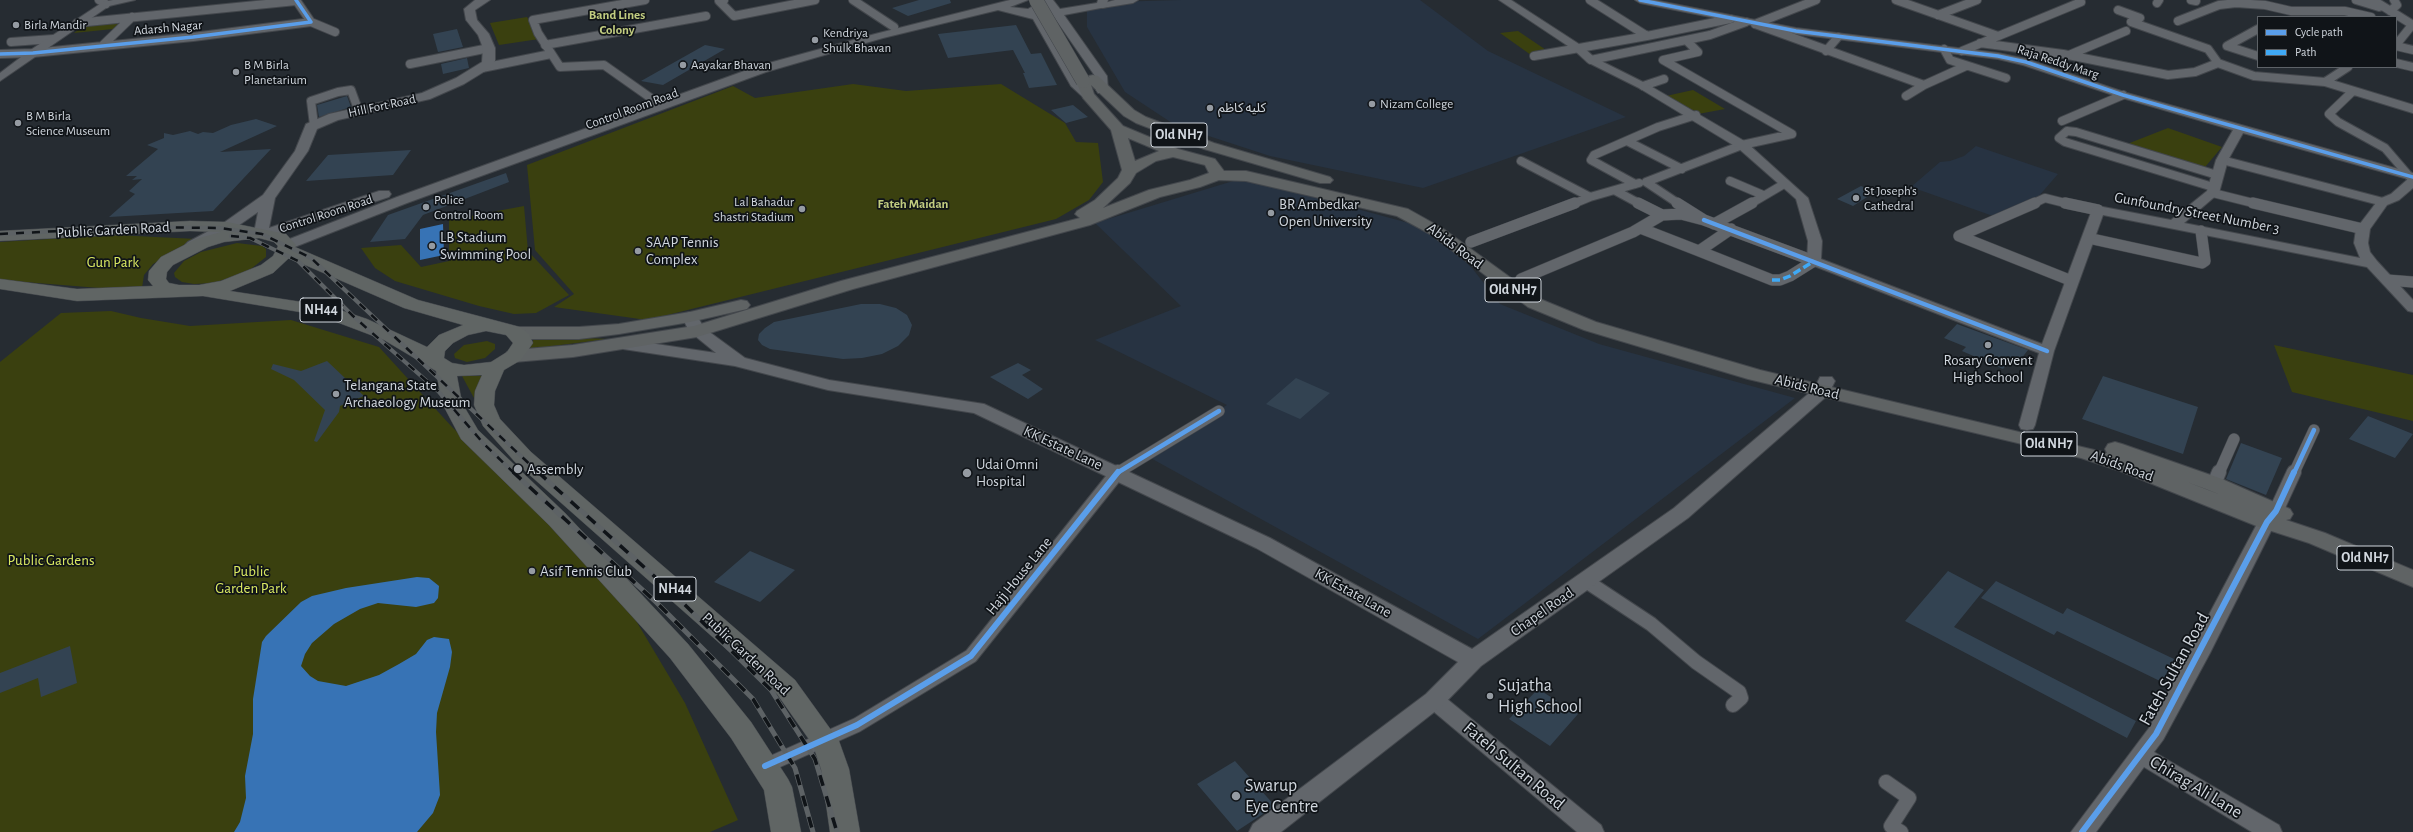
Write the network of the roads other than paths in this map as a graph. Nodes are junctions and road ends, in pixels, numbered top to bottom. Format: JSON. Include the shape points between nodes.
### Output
{"nodes":[{"id":1,"x":130,"y":0,"type":"edge"},
{"id":2,"x":296,"y":0,"type":"edge"},
{"id":3,"x":485,"y":0,"type":"edge"},
{"id":4,"x":644,"y":0,"type":"edge"},
{"id":5,"x":724,"y":0,"type":"edge"},
{"id":6,"x":815,"y":0,"type":"edge"},
{"id":7,"x":856,"y":0,"type":"edge"},
{"id":8,"x":1004,"y":0,"type":"edge"},
{"id":9,"x":1023,"y":0,"type":"edge"},
{"id":10,"x":1029,"y":0,"type":"edge"},
{"id":11,"x":1036,"y":0,"type":"edge"},
{"id":12,"x":1044,"y":0,"type":"edge"},
{"id":13,"x":1048,"y":0,"type":"edge"},
{"id":14,"x":1133,"y":0,"type":"edge"},
{"id":15,"x":1504,"y":0,"type":"edge"},
{"id":16,"x":1590,"y":0,"type":"edge"},
{"id":17,"x":1640,"y":0,"type":"edge"},
{"id":18,"x":1816,"y":0,"type":"edge"},
{"id":19,"x":1896,"y":0,"type":"edge"},
{"id":20,"x":1977,"y":0,"type":"edge"},
{"id":21,"x":2356,"y":0,"type":"edge"},
{"id":22,"x":2373,"y":0,"type":"edge"},
{"id":23,"x":2394,"y":0,"type":"edge"},
{"id":24,"x":102,"y":2,"type":"edge"},
{"id":25,"x":1103,"y":2,"type":"edge"},
{"id":26,"x":2081,"y":2,"type":"dead end"},
{"id":27,"x":991,"y":8,"type":"junction"},
{"id":28,"x":2118,"y":10,"type":"dead end"},
{"id":29,"x":2291,"y":11,"type":"junction"},
{"id":30,"x":2390,"y":11,"type":"junction"},
{"id":31,"x":1059,"y":14,"type":"junction"},
{"id":32,"x":706,"y":16,"type":"dead end"},
{"id":33,"x":1938,"y":16,"type":"junction"},
{"id":34,"x":2282,"y":16,"type":"edge"},
{"id":35,"x":2367,"y":16,"type":"edge"},
{"id":36,"x":2396,"y":16,"type":"edge"},
{"id":37,"x":132,"y":17,"type":"junction"},
{"id":38,"x":1037,"y":17,"type":"junction"},
{"id":39,"x":2399,"y":18,"type":"edge"},
{"id":40,"x":1730,"y":19,"type":"junction"},
{"id":41,"x":2178,"y":21,"type":"dead end"},
{"id":42,"x":311,"y":22,"type":"junction"},
{"id":43,"x":77,"y":23,"type":"junction"},
{"id":44,"x":1750,"y":23,"type":"junction"},
{"id":45,"x":2413,"y":25,"type":"edge"},
{"id":46,"x":894,"y":27,"type":"junction"},
{"id":47,"x":2257,"y":30,"type":"edge"},
{"id":48,"x":2126,"y":31,"type":"dead end"},
{"id":49,"x":335,"y":32,"type":"dead end"},
{"id":50,"x":1647,"y":36,"type":"junction"},
{"id":51,"x":1998,"y":36,"type":"junction"},
{"id":52,"x":1838,"y":37,"type":"junction"},
{"id":53,"x":53,"y":39,"type":"junction"},
{"id":54,"x":1687,"y":41,"type":"junction"},
{"id":55,"x":11,"y":42,"type":"dead end"},
{"id":56,"x":1980,"y":43,"type":"junction"},
{"id":57,"x":103,"y":45,"type":"junction"},
{"id":58,"x":545,"y":45,"type":"junction"},
{"id":59,"x":2397,"y":45,"type":"edge"},
{"id":60,"x":2397,"y":46,"type":"edge"},
{"id":61,"x":488,"y":48,"type":"junction"},
{"id":62,"x":1578,"y":48,"type":"junction"},
{"id":63,"x":1944,"y":49,"type":"junction"},
{"id":64,"x":2413,"y":50,"type":"edge"},
{"id":65,"x":1826,"y":51,"type":"junction"},
{"id":66,"x":1962,"y":51,"type":"junction"},
{"id":67,"x":33,"y":53,"type":"junction"},
{"id":68,"x":0,"y":54,"type":"edge"},
{"id":69,"x":551,"y":54,"type":"junction"},
{"id":70,"x":1534,"y":56,"type":"dead end"},
{"id":71,"x":2070,"y":56,"type":"junction"},
{"id":72,"x":2257,"y":56,"type":"edge"},
{"id":73,"x":1591,"y":60,"type":"junction"},
{"id":74,"x":2218,"y":63,"type":"junction"},
{"id":75,"x":2397,"y":63,"type":"edge"},
{"id":76,"x":410,"y":64,"type":"dead end"},
{"id":77,"x":1966,"y":66,"type":"junction"},
{"id":78,"x":2413,"y":67,"type":"edge"},
{"id":79,"x":482,"y":68,"type":"junction"},
{"id":80,"x":2346,"y":68,"type":"edge"},
{"id":81,"x":747,"y":71,"type":"junction"},
{"id":82,"x":0,"y":78,"type":"edge"},
{"id":83,"x":2006,"y":78,"type":"dead end"},
{"id":84,"x":1664,"y":80,"type":"dead end"},
{"id":85,"x":2325,"y":82,"type":"junction"},
{"id":86,"x":1924,"y":85,"type":"junction"},
{"id":87,"x":1092,"y":86,"type":"junction"},
{"id":88,"x":1643,"y":86,"type":"junction"},
{"id":89,"x":2353,"y":91,"type":"junction"},
{"id":90,"x":2123,"y":95,"type":"junction"},
{"id":91,"x":1906,"y":96,"type":"dead end"},
{"id":92,"x":655,"y":101,"type":"junction"},
{"id":93,"x":2413,"y":109,"type":"edge"},
{"id":94,"x":359,"y":112,"type":"junction"},
{"id":95,"x":1696,"y":115,"type":"junction"},
{"id":96,"x":2062,"y":121,"type":"dead end"},
{"id":97,"x":314,"y":125,"type":"junction"},
{"id":98,"x":2240,"y":128,"type":"junction"},
{"id":99,"x":1118,"y":129,"type":"junction"},
{"id":100,"x":1627,"y":141,"type":"junction"},
{"id":101,"x":1742,"y":145,"type":"junction"},
{"id":102,"x":1209,"y":146,"type":"junction"},
{"id":103,"x":1173,"y":152,"type":"junction"},
{"id":104,"x":2222,"y":160,"type":"junction"},
{"id":105,"x":1522,"y":161,"type":"dead end"},
{"id":106,"x":1264,"y":163,"type":"junction"},
{"id":107,"x":1213,"y":167,"type":"junction"},
{"id":108,"x":1682,"y":169,"type":"junction"},
{"id":109,"x":1127,"y":175,"type":"junction"},
{"id":110,"x":2412,"y":178,"type":"edge"},
{"id":111,"x":1730,"y":181,"type":"dead end"},
{"id":112,"x":1646,"y":182,"type":"junction"},
{"id":113,"x":1635,"y":184,"type":"junction"},
{"id":114,"x":1784,"y":184,"type":"junction"},
{"id":115,"x":2214,"y":185,"type":"junction"},
{"id":116,"x":1616,"y":192,"type":"junction"},
{"id":117,"x":1155,"y":193,"type":"junction"},
{"id":118,"x":1763,"y":195,"type":"junction"},
{"id":119,"x":1590,"y":197,"type":"junction"},
{"id":120,"x":268,"y":198,"type":"junction"},
{"id":121,"x":2383,"y":202,"type":"junction"},
{"id":122,"x":2098,"y":210,"type":"junction"},
{"id":123,"x":1662,"y":215,"type":"junction"},
{"id":124,"x":1704,"y":220,"type":"junction"},
{"id":125,"x":1714,"y":224,"type":"junction"},
{"id":126,"x":2172,"y":226,"type":"junction"},
{"id":127,"x":227,"y":227,"type":"junction"},
{"id":128,"x":1640,"y":228,"type":"junction"},
{"id":129,"x":1731,"y":229,"type":"junction"},
{"id":130,"x":2363,"y":229,"type":"junction"},
{"id":131,"x":2201,"y":232,"type":"junction"},
{"id":132,"x":262,"y":233,"type":"junction"},
{"id":133,"x":0,"y":236,"type":"edge"},
{"id":134,"x":2088,"y":238,"type":"junction"},
{"id":135,"x":1470,"y":242,"type":"junction"},
{"id":136,"x":286,"y":247,"type":"junction"},
{"id":137,"x":182,"y":251,"type":"junction"},
{"id":138,"x":1699,"y":251,"type":"junction"},
{"id":139,"x":1814,"y":261,"type":"junction"},
{"id":140,"x":2372,"y":264,"type":"junction"},
{"id":141,"x":1521,"y":279,"type":"junction"},
{"id":142,"x":2387,"y":280,"type":"junction"},
{"id":143,"x":2072,"y":281,"type":"junction"},
{"id":144,"x":2413,"y":282,"type":"edge"},
{"id":145,"x":0,"y":284,"type":"edge"},
{"id":146,"x":179,"y":291,"type":"junction"},
{"id":147,"x":199,"y":291,"type":"junction"},
{"id":148,"x":2413,"y":308,"type":"edge"},
{"id":149,"x":453,"y":316,"type":"junction"},
{"id":150,"x":693,"y":324,"type":"junction"},
{"id":151,"x":486,"y":326,"type":"junction"},
{"id":152,"x":518,"y":333,"type":"junction"},
{"id":153,"x":407,"y":344,"type":"junction"},
{"id":154,"x":624,"y":344,"type":"junction"},
{"id":155,"x":2047,"y":351,"type":"junction"},
{"id":156,"x":505,"y":362,"type":"junction"},
{"id":157,"x":739,"y":362,"type":"junction"},
{"id":158,"x":440,"y":364,"type":"junction"},
{"id":159,"x":1824,"y":386,"type":"junction"},
{"id":160,"x":1219,"y":411,"type":"dead end"},
{"id":161,"x":2027,"y":425,"type":"junction"},
{"id":162,"x":2314,"y":430,"type":"dead end"},
{"id":163,"x":2234,"y":439,"type":"dead end"},
{"id":164,"x":1117,"y":473,"type":"junction"},
{"id":165,"x":2214,"y":484,"type":"junction"},
{"id":166,"x":2271,"y":516,"type":"junction"},
{"id":167,"x":2413,"y":579,"type":"edge"},
{"id":168,"x":1586,"y":580,"type":"junction"},
{"id":169,"x":1473,"y":660,"type":"junction"},
{"id":170,"x":1434,"y":700,"type":"junction"},
{"id":171,"x":1733,"y":706,"type":"dead end"},
{"id":172,"x":825,"y":741,"type":"junction"},
{"id":173,"x":2141,"y":755,"type":"junction"},
{"id":174,"x":765,"y":766,"type":"junction"},
{"id":175,"x":1886,"y":782,"type":"dead end"},
{"id":176,"x":786,"y":832,"type":"edge"},
{"id":177,"x":845,"y":832,"type":"edge"},
{"id":178,"x":1262,"y":832,"type":"edge"},
{"id":179,"x":1593,"y":832,"type":"edge"},
{"id":180,"x":1901,"y":832,"type":"edge"},
{"id":181,"x":2082,"y":832,"type":"edge"},
{"id":182,"x":2271,"y":832,"type":"edge"}],
"edges":[{"from":1,"to":24,"type":"street"},
{"from":2,"to":37,"type":"street"},
{"from":2,"to":42,"type":"street"},
{"from":3,"to":61,"type":"main road","via":[[469,9],[472,20],[483,34]]},
{"from":4,"to":58,"type":"street","via":[[534,19]]},
{"from":5,"to":6,"type":"street","via":[[719,1],[734,16]]},
{"from":7,"to":46,"type":"street"},
{"from":8,"to":46,"type":"main road","name":"Control Room Road"},
{"from":9,"to":27,"type":"main road","name":"Control Room Road"},
{"from":10,"to":38,"type":"main road"},
{"from":11,"to":87,"type":"main road","number":"Old NH7","bridge":true},
{"from":12,"to":87,"type":"main road","number":"Old NH7"},
{"from":13,"to":31,"type":"main road"},
{"from":14,"to":25,"type":"street"},
{"from":15,"to":62,"type":"street"},
{"from":16,"to":50,"type":"street"},
{"from":17,"to":40,"type":"street","name":"Raja Reddy Marg"},
{"from":18,"to":44,"type":"street"},
{"from":19,"to":33,"type":"street"},
{"from":20,"to":33,"type":"street"},
{"from":21,"to":30,"type":"street"},
{"from":22,"to":30,"type":"street"},
{"from":23,"to":30,"type":"street","via":[[2396,5]]},
{"from":24,"to":43,"type":"street"},
{"from":25,"to":31,"type":"main road"},
{"from":26,"to":51,"type":"street"},
{"from":27,"to":38,"type":"main road","via":[[1021,11]]},
{"from":27,"to":81,"type":"main road","name":"Control Room Road"},
{"from":28,"to":74,"type":"street","via":[[2140,18],[2131,22],[2208,49]]},
{"from":29,"to":34,"type":"street"},
{"from":29,"to":35,"type":"street","via":[[2345,11]]},
{"from":29,"to":41,"type":"street","via":[[2264,5],[2227,3]]},
{"from":30,"to":36,"type":"street"},
{"from":31,"to":38,"type":"main road"},
{"from":31,"to":87,"type":"main road","via":[[1101,76]]},
{"from":32,"to":58,"type":"street"},
{"from":33,"to":51,"type":"street"},
{"from":37,"to":43,"type":"street"},
{"from":37,"to":57,"type":"street"},
{"from":38,"to":87,"type":"main road","via":[[1075,83]]},
{"from":39,"to":45,"type":"street"},
{"from":40,"to":44,"type":"street","name":"Raja Reddy Marg"},
{"from":40,"to":50,"type":"street"},
{"from":42,"to":49,"type":"street"},
{"from":42,"to":57,"type":"street","name":"Adarsh Nagar"},
{"from":43,"to":53,"type":"street"},
{"from":44,"to":52,"type":"street","name":"Raja Reddy Marg"},
{"from":44,"to":54,"type":"street"},
{"from":44,"to":65,"type":"street"},
{"from":45,"to":59,"type":"street"},
{"from":46,"to":81,"type":"main road","name":"Control Room Road"},
{"from":47,"to":72,"type":"street","via":[[2227,46]]},
{"from":48,"to":71,"type":"street"},
{"from":50,"to":62,"type":"street"},
{"from":51,"to":56,"type":"street"},
{"from":52,"to":63,"type":"street","name":"Raja Reddy Marg"},
{"from":52,"to":65,"type":"street"},
{"from":53,"to":55,"type":"street"},
{"from":53,"to":67,"type":"street"},
{"from":54,"to":73,"type":"street"},
{"from":54,"to":101,"type":"street","via":[[1698,52],[1663,60],[1792,134]]},
{"from":56,"to":66,"type":"street"},
{"from":56,"to":71,"type":"street"},
{"from":57,"to":67,"type":"street","name":"Adarsh Nagar"},
{"from":58,"to":69,"type":"street"},
{"from":60,"to":64,"type":"street"},
{"from":61,"to":76,"type":"street"},
{"from":61,"to":79,"type":"main road","via":[[488,61]]},
{"from":62,"to":70,"type":"street"},
{"from":62,"to":73,"type":"street"},
{"from":63,"to":66,"type":"street","name":"Raja Reddy Marg"},
{"from":63,"to":77,"type":"street","via":[[1948,58]]},
{"from":65,"to":86,"type":"street"},
{"from":66,"to":90,"type":"street","name":"Raja Reddy Marg","via":[[2026,62]]},
{"from":67,"to":68,"type":"street","name":"Adarsh Nagar"},
{"from":67,"to":82,"type":"street"},
{"from":69,"to":79,"type":"street"},
{"from":69,"to":92,"type":"street","via":[[560,67],[590,64],[604,66]]},
{"from":71,"to":74,"type":"street","via":[[2168,75],[2196,72]]},
{"from":73,"to":88,"type":"street"},
{"from":74,"to":85,"type":"street","via":[[2254,76]]},
{"from":75,"to":78,"type":"street"},
{"from":77,"to":83,"type":"street"},
{"from":77,"to":86,"type":"street"},
{"from":79,"to":94,"type":"main road","name":"Hill Fort Road","via":[[426,96]]},
{"from":80,"to":85,"type":"street"},
{"from":81,"to":92,"type":"main road","name":"Control Room Road"},
{"from":81,"to":136,"type":"main road","name":"Control Room Road","via":[[410,197]]},
{"from":84,"to":88,"type":"street"},
{"from":85,"to":89,"type":"street"},
{"from":86,"to":91,"type":"street"},
{"from":87,"to":99,"type":"main road","number":"Old NH7"},
{"from":87,"to":102,"type":"main road","number":"Old NH7","via":[[1141,120]]},
{"from":88,"to":95,"type":"street"},
{"from":89,"to":93,"type":"street"},
{"from":89,"to":110,"type":"street","via":[[2329,114],[2338,122],[2386,148]]},
{"from":90,"to":96,"type":"street"},
{"from":90,"to":98,"type":"street","name":"Raja Reddy Marg"},
{"from":92,"to":132,"type":"main road","name":"Control Room Road"},
{"from":94,"to":97,"type":"main road","name":"Hill Fort Road","via":[[334,117]]},
{"from":94,"to":97,"type":"street","via":[[351,90],[338,92],[311,101]]},
{"from":95,"to":100,"type":"street","via":[[1658,127]]},
{"from":95,"to":101,"type":"street"},
{"from":97,"to":120,"type":"main road","via":[[300,152]]},
{"from":98,"to":104,"type":"street"},
{"from":98,"to":110,"type":"street","name":"Raja Reddy Marg"},
{"from":99,"to":103,"type":"main road","number":"Old NH7"},
{"from":99,"to":109,"type":"main road"},
{"from":100,"to":108,"type":"street"},
{"from":100,"to":113,"type":"street","via":[[1594,155],[1591,160]]},
{"from":101,"to":108,"type":"street"},
{"from":101,"to":114,"type":"street"},
{"from":102,"to":106,"type":"main road","number":"Old NH7"},
{"from":102,"to":107,"type":"main road"},
{"from":103,"to":107,"type":"main road","number":"Old NH7"},
{"from":103,"to":109,"type":"main road","number":"Old NH7","via":[[1151,158]]},
{"from":104,"to":115,"type":"street"},
{"from":104,"to":121,"type":"street"},
{"from":105,"to":119,"type":"street"},
{"from":106,"to":107,"type":"main road"},
{"from":106,"to":135,"type":"main road","number":"Old NH7","via":[[1411,205]]},
{"from":107,"to":117,"type":"main road","number":"Old NH7","via":[[1195,184]]},
{"from":107,"to":159,"type":"main road","name":"Abids Road","number":"Old NH7","via":[[1402,212],[1436,231],[1516,292],[1564,316],[1664,349]]},
{"from":108,"to":112,"type":"street"},
{"from":109,"to":117,"type":"main road","number":"Old NH7","via":[[1133,188]]},
{"from":109,"to":150,"type":"main road","via":[[1101,203],[1084,214]]},
{"from":110,"to":121,"type":"street","via":[[2395,197]]},
{"from":111,"to":118,"type":"street"},
{"from":112,"to":113,"type":"street"},
{"from":112,"to":124,"type":"street"},
{"from":113,"to":116,"type":"street"},
{"from":114,"to":118,"type":"street"},
{"from":114,"to":139,"type":"street","via":[[1802,198],[1816,241]]},
{"from":115,"to":115,"type":"street","via":[[2066,142],[2059,138],[2067,131],[2076,132]]},
{"from":115,"to":126,"type":"street"},
{"from":115,"to":130,"type":"street"},
{"from":116,"to":119,"type":"street"},
{"from":116,"to":123,"type":"street"},
{"from":117,"to":150,"type":"main road","via":[[1084,222]]},
{"from":118,"to":125,"type":"street"},
{"from":119,"to":135,"type":"street"},
{"from":120,"to":127,"type":"main road"},
{"from":120,"to":132,"type":"main road"},
{"from":121,"to":130,"type":"street"},
{"from":122,"to":126,"type":"street","name":"Gunfoundry Street Number 3"},
{"from":122,"to":134,"type":"street","name":"Gunfoundry Street Number 3"},
{"from":122,"to":143,"type":"street","via":[[2045,198],[1959,236]]},
{"from":123,"to":124,"type":"street","via":[[1681,214]]},
{"from":123,"to":128,"type":"street"},
{"from":124,"to":125,"type":"street"},
{"from":125,"to":129,"type":"street"},
{"from":126,"to":131,"type":"street","name":"Gunfoundry Street Number 3"},
{"from":127,"to":132,"type":"highway","number":"NH44"},
{"from":127,"to":133,"type":"highway","name":"Public Garden Road","number":"NH44","via":[[190,226]]},
{"from":127,"to":137,"type":"main road"},
{"from":128,"to":138,"type":"street"},
{"from":128,"to":141,"type":"street"},
{"from":129,"to":138,"type":"street"},
{"from":129,"to":139,"type":"street"},
{"from":130,"to":140,"type":"street","via":[[2363,252]]},
{"from":131,"to":134,"type":"street","via":[[2205,261],[2202,263]]},
{"from":131,"to":140,"type":"street","name":"Gunfoundry Street Number 3"},
{"from":132,"to":136,"type":"highway","number":"NH44","via":[[280,238]]},
{"from":132,"to":137,"type":"highway","number":"NH44","via":[[222,237]]},
{"from":134,"to":143,"type":"street","name":"Gunfoundry Street Number 3"},
{"from":135,"to":141,"type":"main road","number":"Old NH7"},
{"from":136,"to":147,"type":"highway","number":"NH44","via":[[280,259],[248,279]]},
{"from":136,"to":149,"type":"highway","number":"NH44","via":[[411,304]]},
{"from":137,"to":146,"type":"highway","number":"NH44","via":[[158,271],[157,280],[163,287]]},
{"from":138,"to":139,"type":"street","via":[[1772,280],[1780,280],[1798,273]]},
{"from":139,"to":155,"type":"street"},
{"from":140,"to":142,"type":"street"},
{"from":141,"to":159,"type":"main road","number":"Old NH7","via":[[1540,293],[1570,308]]},
{"from":142,"to":144,"type":"street"},
{"from":142,"to":148,"type":"street"},
{"from":143,"to":155,"type":"street","name":"Gunfoundry Street Number 3"},
{"from":145,"to":146,"type":"highway","number":"NH44","via":[[77,294]]},
{"from":146,"to":147,"type":"highway","number":"NH44"},
{"from":147,"to":153,"type":"highway","number":"NH44","via":[[321,310],[360,322]]},
{"from":149,"to":151,"type":"highway","number":"NH44"},
{"from":149,"to":153,"type":"highway","via":[[456,321],[454,328],[445,335]]},
{"from":150,"to":152,"type":"main road","via":[[579,333]]},
{"from":150,"to":154,"type":"main road"},
{"from":150,"to":157,"type":"main road","name":"KK Estate Lane"},
{"from":151,"to":152,"type":"highway","number":"NH44"},
{"from":151,"to":158,"type":"highway","number":"NH44","via":[[461,331],[446,339],[436,349]]},
{"from":152,"to":156,"type":"highway","number":"NH44","via":[[523,343]]},
{"from":153,"to":158,"type":"highway","number":"NH44"},
{"from":154,"to":156,"type":"main road"},
{"from":154,"to":157,"type":"main road"},
{"from":155,"to":161,"type":"street","name":"Gunfoundry Street Number 3"},
{"from":156,"to":158,"type":"highway","number":"NH44","via":[[464,371]]},
{"from":156,"to":172,"type":"highway","name":"Public Garden Road","number":"NH44","via":[[485,391],[484,405],[490,421],[534,467],[786,687]]},
{"from":157,"to":164,"type":"main road","name":"KK Estate Lane","via":[[828,385],[978,408]]},
{"from":158,"to":174,"type":"highway","number":"NH44","via":[[452,403],[469,434],[557,519],[679,651],[741,730]]},
{"from":159,"to":161,"type":"main road","number":"Old NH7"},
{"from":159,"to":166,"type":"main road","name":"Abids Road","number":"Old NH7","via":[[2086,453]]},
{"from":159,"to":168,"type":"main road","name":"Chapel Road","via":[[1681,514]]},
{"from":160,"to":164,"type":"street","name":"Hajj House Lane"},
{"from":161,"to":165,"type":"main road","number":"Old NH7","via":[[2133,454]]},
{"from":162,"to":166,"type":"street"},
{"from":163,"to":165,"type":"street"},
{"from":164,"to":169,"type":"main road","name":"KK Estate Lane","via":[[1264,543]]},
{"from":164,"to":172,"type":"street","name":"Hajj House Lane","via":[[971,656],[857,725]]},
{"from":165,"to":166,"type":"main road","number":"Old NH7"},
{"from":166,"to":167,"type":"main road","name":"Abids Road","number":"Old NH7"},
{"from":166,"to":173,"type":"street","name":"Fateh Sultan Road","via":[[2156,734]]},
{"from":168,"to":169,"type":"main road","name":"Chapel Road"},
{"from":168,"to":171,"type":"street","via":[[1651,624],[1696,662],[1739,692],[1741,698]]},
{"from":169,"to":170,"type":"main road","name":"Chapel Road"},
{"from":170,"to":178,"type":"main road","name":"Chapel Road"},
{"from":170,"to":179,"type":"street","name":"Fateh Sultan Road"},
{"from":172,"to":174,"type":"street","name":"Hajj House Lane"},
{"from":172,"to":177,"type":"highway","name":"Public Garden Road","number":"NH44","via":[[835,769]]},
{"from":173,"to":181,"type":"street","name":"Fateh Sultan Road"},
{"from":173,"to":182,"type":"street","name":"Chirag Ali Lane"},
{"from":174,"to":176,"type":"highway","number":"NH44","via":[[778,787]]},
{"from":175,"to":180,"type":"street","via":[[1909,798],[1892,826]]}]}
